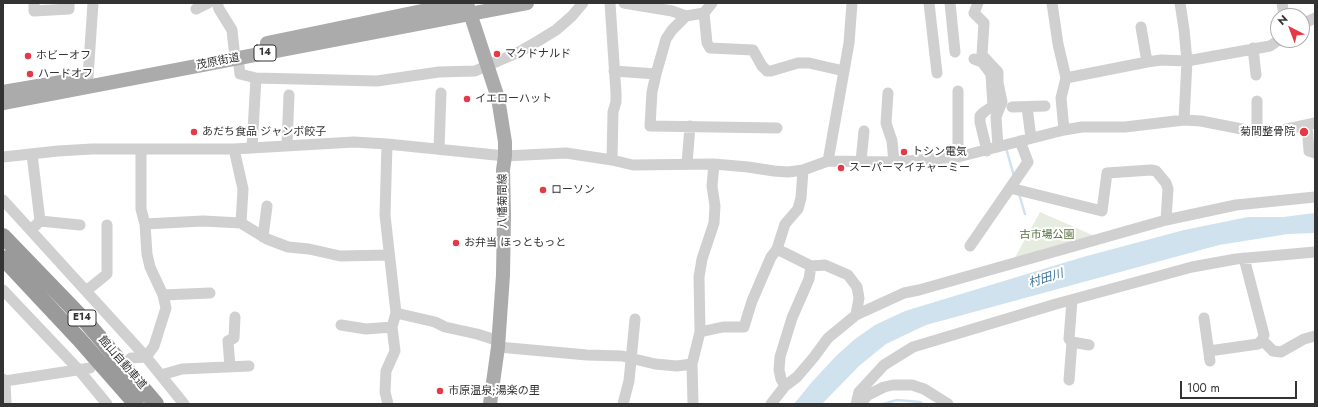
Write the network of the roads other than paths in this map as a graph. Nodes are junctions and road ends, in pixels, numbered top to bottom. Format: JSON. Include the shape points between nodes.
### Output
{"nodes":[{"id":1,"x":34,"y":3,"type":"edge"},
{"id":2,"x":69,"y":3,"type":"edge"},
{"id":3,"x":93,"y":3,"type":"edge"},
{"id":4,"x":208,"y":3,"type":"edge"},
{"id":5,"x":217,"y":3,"type":"edge"},
{"id":6,"x":461,"y":3,"type":"edge"},
{"id":7,"x":527,"y":3,"type":"edge"},
{"id":8,"x":583,"y":3,"type":"edge"},
{"id":9,"x":610,"y":3,"type":"edge"},
{"id":10,"x":624,"y":3,"type":"edge"},
{"id":11,"x":712,"y":3,"type":"edge"},
{"id":12,"x":852,"y":3,"type":"edge"},
{"id":13,"x":929,"y":3,"type":"edge"},
{"id":14,"x":950,"y":3,"type":"edge"},
{"id":15,"x":978,"y":3,"type":"edge"},
{"id":16,"x":1052,"y":3,"type":"edge"},
{"id":17,"x":1181,"y":3,"type":"edge"},
{"id":18,"x":196,"y":9,"type":"dead end"},
{"id":19,"x":469,"y":9,"type":"edge"},
{"id":20,"x":704,"y":13,"type":"junction"},
{"id":21,"x":686,"y":16,"type":"junction"},
{"id":22,"x":1141,"y":27,"type":"dead end"},
{"id":23,"x":1270,"y":46,"type":"edge"},
{"id":24,"x":1253,"y":48,"type":"junction"},
{"id":25,"x":955,"y":52,"type":"dead end"},
{"id":26,"x":236,"y":53,"type":"junction"},
{"id":27,"x":974,"y":59,"type":"dead end"},
{"id":28,"x":1188,"y":61,"type":"junction"},
{"id":29,"x":1147,"y":62,"type":"junction"},
{"id":30,"x":488,"y":66,"type":"junction"},
{"id":31,"x":614,"y":71,"type":"junction"},
{"id":32,"x":844,"y":71,"type":"junction"},
{"id":33,"x":937,"y":73,"type":"dead end"},
{"id":34,"x":656,"y":74,"type":"junction"},
{"id":35,"x":1256,"y":75,"type":"dead end"},
{"id":36,"x":88,"y":77,"type":"junction"},
{"id":37,"x":256,"y":78,"type":"junction"},
{"id":38,"x":1066,"y":78,"type":"junction"},
{"id":39,"x":958,"y":91,"type":"dead end"},
{"id":40,"x":3,"y":92,"type":"edge"},
{"id":41,"x":442,"y":93,"type":"dead end"},
{"id":42,"x":888,"y":93,"type":"dead end"},
{"id":43,"x":290,"y":95,"type":"dead end"},
{"id":44,"x":1257,"y":101,"type":"dead end"},
{"id":45,"x":3,"y":103,"type":"edge"},
{"id":46,"x":1045,"y":106,"type":"dead end"},
{"id":47,"x":1012,"y":107,"type":"dead end"},
{"id":48,"x":1027,"y":107,"type":"junction"},
{"id":49,"x":1184,"y":120,"type":"junction"},
{"id":50,"x":1311,"y":124,"type":"edge"},
{"id":51,"x":690,"y":126,"type":"junction"},
{"id":52,"x":777,"y":128,"type":"dead end"},
{"id":53,"x":1064,"y":130,"type":"junction"},
{"id":54,"x":864,"y":131,"type":"dead end"},
{"id":55,"x":1257,"y":132,"type":"junction"},
{"id":56,"x":1031,"y":138,"type":"junction"},
{"id":57,"x":1020,"y":141,"type":"junction"},
{"id":58,"x":387,"y":144,"type":"junction"},
{"id":59,"x":287,"y":145,"type":"junction"},
{"id":60,"x":998,"y":147,"type":"junction"},
{"id":61,"x":252,"y":148,"type":"junction"},
{"id":62,"x":234,"y":149,"type":"junction"},
{"id":63,"x":439,"y":149,"type":"junction"},
{"id":64,"x":141,"y":150,"type":"junction"},
{"id":65,"x":987,"y":151,"type":"junction"},
{"id":66,"x":1315,"y":153,"type":"edge"},
{"id":67,"x":32,"y":154,"type":"junction"},
{"id":68,"x":505,"y":156,"type":"junction"},
{"id":69,"x":3,"y":157,"type":"edge"},
{"id":70,"x":958,"y":157,"type":"junction"},
{"id":71,"x":612,"y":160,"type":"junction"},
{"id":72,"x":828,"y":160,"type":"junction"},
{"id":73,"x":861,"y":161,"type":"junction"},
{"id":74,"x":894,"y":162,"type":"junction"},
{"id":75,"x":687,"y":164,"type":"junction"},
{"id":76,"x":714,"y":164,"type":"junction"},
{"id":77,"x":803,"y":170,"type":"junction"},
{"id":78,"x":1010,"y":188,"type":"junction"},
{"id":79,"x":1315,"y":197,"type":"edge"},
{"id":80,"x":3,"y":200,"type":"edge"},
{"id":81,"x":267,"y":206,"type":"dead end"},
{"id":82,"x":1166,"y":220,"type":"junction"},
{"id":83,"x":40,"y":221,"type":"junction"},
{"id":84,"x":241,"y":223,"type":"junction"},
{"id":85,"x":145,"y":224,"type":"junction"},
{"id":86,"x":80,"y":225,"type":"dead end"},
{"id":87,"x":107,"y":225,"type":"dead end"},
{"id":88,"x":31,"y":230,"type":"junction"},
{"id":89,"x":3,"y":236,"type":"edge"},
{"id":90,"x":263,"y":237,"type":"junction"},
{"id":91,"x":970,"y":246,"type":"dead end"},
{"id":92,"x":777,"y":249,"type":"junction"},
{"id":93,"x":1315,"y":252,"type":"edge"},
{"id":94,"x":389,"y":255,"type":"junction"},
{"id":95,"x":3,"y":258,"type":"edge"},
{"id":96,"x":1244,"y":258,"type":"junction"},
{"id":97,"x":811,"y":266,"type":"junction"},
{"id":98,"x":3,"y":290,"type":"edge"},
{"id":99,"x":86,"y":291,"type":"junction"},
{"id":100,"x":210,"y":293,"type":"dead end"},
{"id":101,"x":163,"y":295,"type":"junction"},
{"id":102,"x":1072,"y":300,"type":"junction"},
{"id":103,"x":396,"y":313,"type":"junction"},
{"id":104,"x":856,"y":315,"type":"junction"},
{"id":105,"x":235,"y":317,"type":"dead end"},
{"id":106,"x":1204,"y":318,"type":"dead end"},
{"id":107,"x":635,"y":319,"type":"dead end"},
{"id":108,"x":341,"y":325,"type":"dead end"},
{"id":109,"x":392,"y":327,"type":"junction"},
{"id":110,"x":700,"y":332,"type":"junction"},
{"id":111,"x":1315,"y":336,"type":"edge"},
{"id":112,"x":1262,"y":340,"type":"junction"},
{"id":113,"x":1072,"y":342,"type":"junction"},
{"id":114,"x":498,"y":344,"type":"junction"},
{"id":115,"x":1089,"y":345,"type":"dead end"},
{"id":116,"x":146,"y":357,"type":"junction"},
{"id":117,"x":131,"y":358,"type":"dead end"},
{"id":118,"x":631,"y":358,"type":"junction"},
{"id":119,"x":692,"y":364,"type":"junction"},
{"id":120,"x":249,"y":366,"type":"dead end"},
{"id":121,"x":230,"y":367,"type":"junction"},
{"id":122,"x":90,"y":368,"type":"dead end"},
{"id":123,"x":78,"y":369,"type":"junction"},
{"id":124,"x":161,"y":375,"type":"junction"},
{"id":125,"x":4,"y":380,"type":"edge"},
{"id":126,"x":1069,"y":380,"type":"dead end"},
{"id":127,"x":785,"y":386,"type":"junction"},
{"id":128,"x":6,"y":404,"type":"edge"},
{"id":129,"x":107,"y":404,"type":"edge"},
{"id":130,"x":136,"y":404,"type":"edge"},
{"id":131,"x":156,"y":404,"type":"edge"},
{"id":132,"x":184,"y":404,"type":"edge"},
{"id":133,"x":388,"y":404,"type":"edge"},
{"id":134,"x":490,"y":404,"type":"edge"},
{"id":135,"x":623,"y":404,"type":"edge"},
{"id":136,"x":694,"y":404,"type":"edge"},
{"id":137,"x":771,"y":404,"type":"edge"},
{"id":138,"x":856,"y":404,"type":"edge"},
{"id":139,"x":860,"y":404,"type":"edge"},
{"id":140,"x":948,"y":404,"type":"edge"}],
"edges":[{"from":1,"to":2,"type":"street","via":[[34,11],[69,9]]},
{"from":3,"to":36,"type":"street"},
{"from":4,"to":18,"type":"street"},
{"from":5,"to":26,"type":"street","via":[[232,30]]},
{"from":6,"to":26,"type":"main road","name":"茂原街道","number":"14"},
{"from":7,"to":19,"type":"main road","name":"茂原街道","number":"14"},
{"from":8,"to":30,"type":"street","via":[[556,30],[519,52]]},
{"from":9,"to":31,"type":"street"},
{"from":10,"to":21,"type":"street","via":[[672,11]]},
{"from":11,"to":20,"type":"street"},
{"from":12,"to":32,"type":"street"},
{"from":13,"to":33,"type":"street"},
{"from":14,"to":25,"type":"street"},
{"from":15,"to":60,"type":"street","via":[[974,14],[984,23],[982,55],[998,72],[1002,102],[996,117]]},
{"from":16,"to":38,"type":"street"},
{"from":17,"to":28,"type":"street"},
{"from":19,"to":26,"type":"main road","name":"茂原街道","number":"14"},
{"from":19,"to":30,"type":"main road","name":"八幡菊間線"},
{"from":20,"to":21,"type":"street"},
{"from":20,"to":32,"type":"street","via":[[707,43],[710,48],[753,50],[767,71],[798,63]]},
{"from":21,"to":34,"type":"street","via":[[666,40]]},
{"from":22,"to":29,"type":"street"},
{"from":23,"to":24,"type":"street"},
{"from":24,"to":28,"type":"street"},
{"from":24,"to":35,"type":"street"},
{"from":26,"to":36,"type":"main road","name":"茂原街道","number":"14"},
{"from":26,"to":37,"type":"street","via":[[240,74]]},
{"from":26,"to":45,"type":"main road","name":"茂原街道","number":"14"},
{"from":27,"to":65,"type":"street","via":[[982,62],[991,74],[993,106],[980,116]]},
{"from":28,"to":29,"type":"street"},
{"from":28,"to":49,"type":"street"},
{"from":29,"to":38,"type":"street"},
{"from":30,"to":37,"type":"street","via":[[475,71],[439,72],[377,81]]},
{"from":30,"to":68,"type":"main road","name":"八幡菊間線","via":[[498,98]]},
{"from":31,"to":34,"type":"street"},
{"from":31,"to":71,"type":"street","via":[[616,102],[613,112]]},
{"from":32,"to":72,"type":"street"},
{"from":34,"to":51,"type":"street","via":[[650,126]]},
{"from":36,"to":40,"type":"main road","name":"茂原街道","number":"14"},
{"from":37,"to":61,"type":"street"},
{"from":38,"to":53,"type":"street","via":[[1061,98]]},
{"from":39,"to":70,"type":"street"},
{"from":41,"to":63,"type":"street"},
{"from":42,"to":74,"type":"street","via":[[886,123],[892,141]]},
{"from":43,"to":59,"type":"street"},
{"from":44,"to":55,"type":"street"},
{"from":46,"to":48,"type":"street"},
{"from":47,"to":48,"type":"street"},
{"from":48,"to":56,"type":"street"},
{"from":49,"to":53,"type":"street","via":[[1125,127],[1082,127]]},
{"from":49,"to":55,"type":"street"},
{"from":50,"to":55,"type":"street","via":[[1278,131]]},
{"from":50,"to":66,"type":"street","via":[[1309,151]]},
{"from":51,"to":52,"type":"street"},
{"from":51,"to":75,"type":"street"},
{"from":53,"to":56,"type":"street"},
{"from":54,"to":73,"type":"street"},
{"from":56,"to":57,"type":"street"},
{"from":57,"to":60,"type":"street"},
{"from":57,"to":78,"type":"street","via":[[1028,162]]},
{"from":58,"to":59,"type":"street","via":[[354,142]]},
{"from":58,"to":63,"type":"street"},
{"from":58,"to":94,"type":"street","via":[[385,215]]},
{"from":59,"to":61,"type":"street"},
{"from":60,"to":65,"type":"street"},
{"from":61,"to":62,"type":"street"},
{"from":62,"to":64,"type":"street"},
{"from":62,"to":84,"type":"street","via":[[243,189]]},
{"from":63,"to":68,"type":"street"},
{"from":64,"to":67,"type":"street","via":[[58,150]]},
{"from":64,"to":85,"type":"street","via":[[141,209]]},
{"from":65,"to":70,"type":"street"},
{"from":67,"to":69,"type":"street"},
{"from":67,"to":83,"type":"street"},
{"from":68,"to":71,"type":"street","via":[[566,153]]},
{"from":68,"to":114,"type":"main road","name":"八幡菊間線","via":[[503,268]]},
{"from":70,"to":74,"type":"street"},
{"from":71,"to":75,"type":"street","via":[[633,165]]},
{"from":72,"to":73,"type":"street"},
{"from":72,"to":77,"type":"street"},
{"from":73,"to":74,"type":"street"},
{"from":75,"to":76,"type":"street"},
{"from":76,"to":77,"type":"street","via":[[788,172]]},
{"from":76,"to":110,"type":"street","via":[[714,223],[699,277]]},
{"from":77,"to":92,"type":"street","via":[[798,209],[785,224]]},
{"from":78,"to":82,"type":"street","via":[[1102,211],[1107,173],[1156,171],[1168,189]]},
{"from":78,"to":91,"type":"street"},
{"from":79,"to":82,"type":"street","via":[[1236,205]]},
{"from":80,"to":88,"type":"street"},
{"from":81,"to":90,"type":"street"},
{"from":82,"to":104,"type":"street","via":[[919,290],[904,292]]},
{"from":83,"to":86,"type":"street"},
{"from":83,"to":88,"type":"street"},
{"from":84,"to":85,"type":"street","via":[[203,221]]},
{"from":84,"to":90,"type":"street"},
{"from":85,"to":101,"type":"street","via":[[150,267]]},
{"from":87,"to":99,"type":"street","via":[[107,274]]},
{"from":88,"to":99,"type":"street"},
{"from":89,"to":131,"type":"highway","name":"館山自動車道","number":"E14","via":[[88,324]]},
{"from":90,"to":94,"type":"street","via":[[288,247],[340,256]]},
{"from":92,"to":97,"type":"street"},
{"from":92,"to":110,"type":"street","via":[[761,278],[744,327],[723,327]]},
{"from":93,"to":96,"type":"street"},
{"from":94,"to":103,"type":"street"},
{"from":95,"to":130,"type":"highway","name":"館山自動車道","number":"E14"},
{"from":96,"to":102,"type":"street","via":[[1192,266]]},
{"from":96,"to":112,"type":"street","via":[[1264,335]]},
{"from":97,"to":104,"type":"street","via":[[824,265],[848,275],[857,287],[859,298]]},
{"from":97,"to":127,"type":"street","via":[[809,279],[792,318],[780,357],[779,370]]},
{"from":98,"to":123,"type":"street"},
{"from":99,"to":116,"type":"street"},
{"from":100,"to":101,"type":"street"},
{"from":101,"to":116,"type":"street","via":[[166,308],[161,327],[154,346]]},
{"from":102,"to":113,"type":"street","via":[[1069,339]]},
{"from":102,"to":138,"type":"street","via":[[913,347],[884,365],[859,392]]},
{"from":103,"to":109,"type":"street"},
{"from":103,"to":114,"type":"street","via":[[477,334]]},
{"from":104,"to":127,"type":"street","via":[[828,338],[796,377]]},
{"from":105,"to":121,"type":"street","via":[[234,338],[228,341]]},
{"from":106,"to":112,"type":"street","via":[[1210,356],[1258,344]]},
{"from":107,"to":118,"type":"street"},
{"from":108,"to":109,"type":"street","via":[[366,329]]},
{"from":109,"to":133,"type":"street","via":[[395,351],[386,371],[385,392]]},
{"from":110,"to":119,"type":"street"},
{"from":111,"to":112,"type":"street","via":[[1281,352],[1273,351]]},
{"from":113,"to":115,"type":"street"},
{"from":113,"to":126,"type":"street"},
{"from":114,"to":118,"type":"street"},
{"from":114,"to":134,"type":"main road","name":"八幡菊間線"},
{"from":116,"to":117,"type":"street"},
{"from":116,"to":124,"type":"street"},
{"from":118,"to":119,"type":"street","via":[[655,364]]},
{"from":118,"to":135,"type":"street","via":[[629,386]]},
{"from":119,"to":136,"type":"street"},
{"from":120,"to":121,"type":"street"},
{"from":121,"to":124,"type":"street","via":[[182,369]]},
{"from":122,"to":123,"type":"street"},
{"from":123,"to":125,"type":"street"},
{"from":123,"to":129,"type":"street"},
{"from":124,"to":132,"type":"street"},
{"from":125,"to":128,"type":"street"},
{"from":127,"to":137,"type":"street"},
{"from":139,"to":140,"type":"street","via":[[868,395],[884,387],[912,385],[924,389]]}]}
